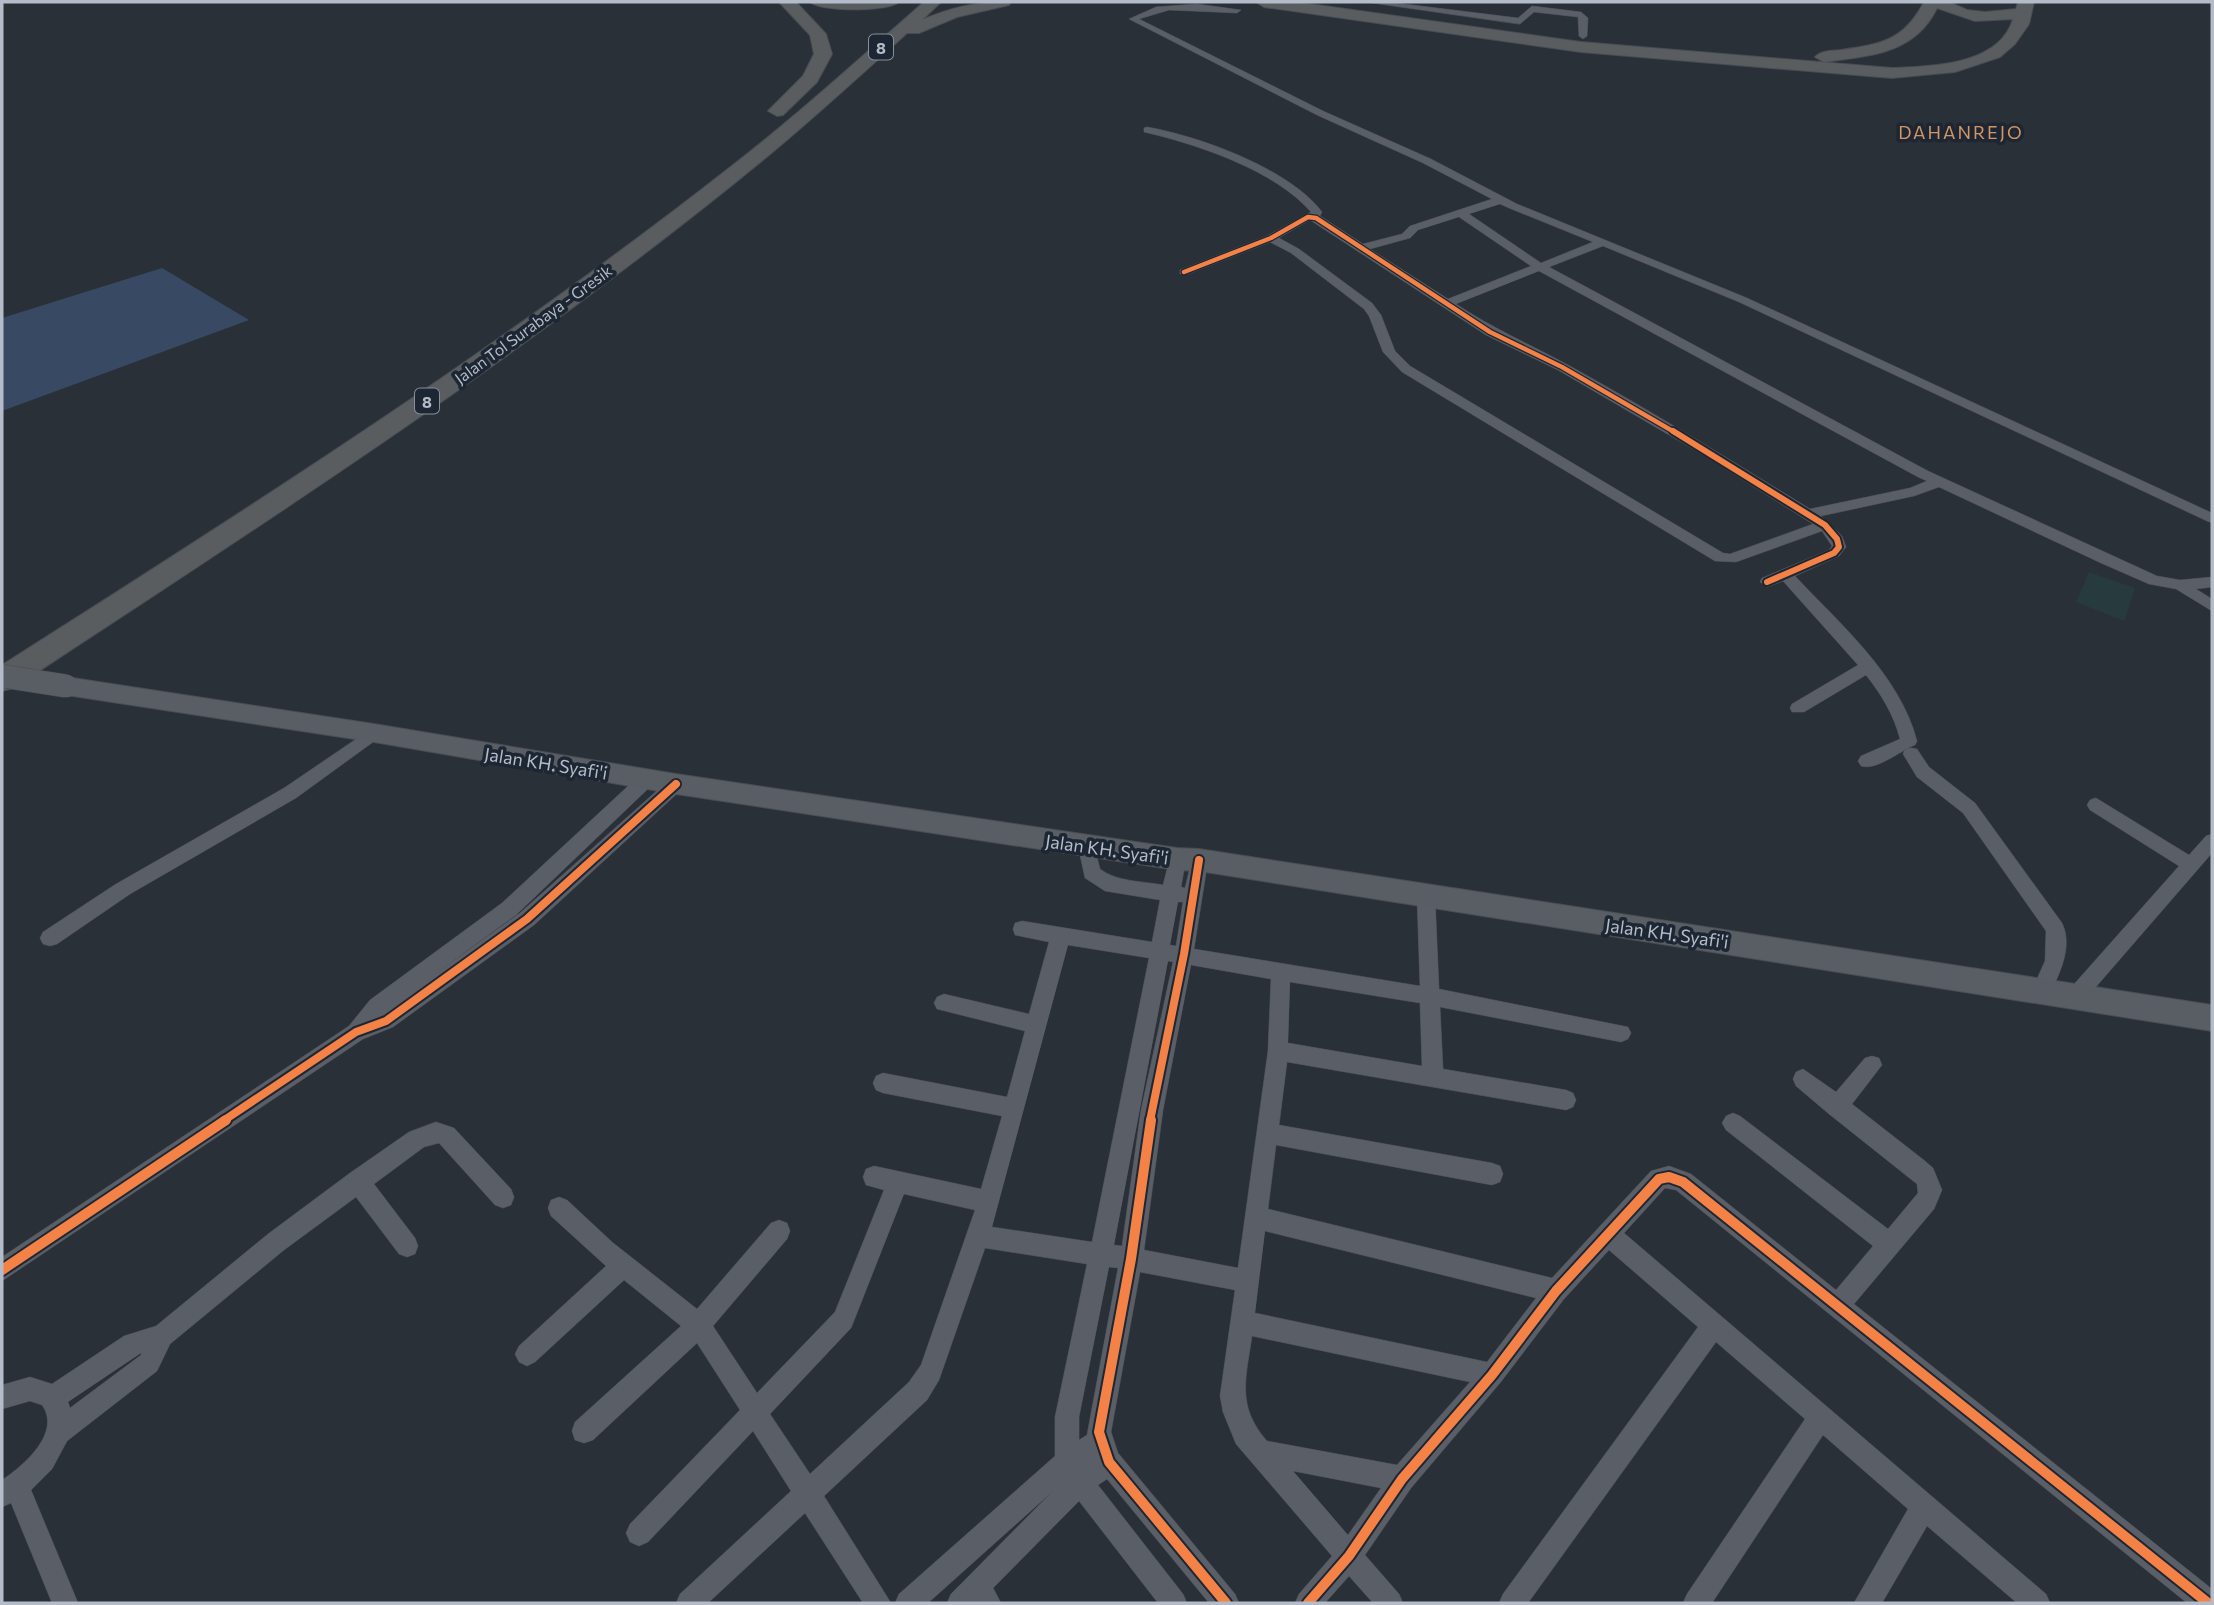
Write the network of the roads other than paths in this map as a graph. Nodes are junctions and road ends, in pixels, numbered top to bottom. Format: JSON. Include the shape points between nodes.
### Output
{"nodes":[{"id":1,"x":788,"y":2,"type":"edge"},
{"id":2,"x":818,"y":2,"type":"edge"},
{"id":3,"x":891,"y":2,"type":"edge"},
{"id":4,"x":914,"y":2,"type":"edge"},
{"id":5,"x":933,"y":2,"type":"edge"},
{"id":6,"x":1003,"y":2,"type":"edge"},
{"id":7,"x":1264,"y":2,"type":"edge"},
{"id":8,"x":1307,"y":2,"type":"edge"},
{"id":9,"x":1405,"y":2,"type":"edge"},
{"id":10,"x":1441,"y":2,"type":"edge"},
{"id":11,"x":1932,"y":2,"type":"edge"},
{"id":12,"x":1938,"y":2,"type":"edge"},
{"id":13,"x":2020,"y":6,"type":"edge"},
{"id":14,"x":1363,"y":8,"type":"edge"},
{"id":15,"x":1237,"y":10,"type":"dead end"},
{"id":16,"x":1583,"y":36,"type":"junction"},
{"id":17,"x":830,"y":92,"type":"junction"},
{"id":18,"x":767,"y":121,"type":"dead end"},
{"id":19,"x":1147,"y":130,"type":"dead end"},
{"id":20,"x":1501,"y":200,"type":"junction"},
{"id":21,"x":1462,"y":214,"type":"junction"},
{"id":22,"x":1313,"y":217,"type":"junction"},
{"id":23,"x":1271,"y":237,"type":"junction"},
{"id":24,"x":1603,"y":242,"type":"junction"},
{"id":25,"x":1360,"y":248,"type":"junction"},
{"id":26,"x":1538,"y":266,"type":"junction"},
{"id":27,"x":1184,"y":272,"type":"dead end"},
{"id":28,"x":1448,"y":303,"type":"junction"},
{"id":29,"x":1938,"y":482,"type":"junction"},
{"id":30,"x":1809,"y":514,"type":"junction"},
{"id":31,"x":2212,"y":518,"type":"edge"},
{"id":32,"x":1825,"y":525,"type":"junction"},
{"id":33,"x":1785,"y":574,"type":"junction"},
{"id":34,"x":1767,"y":582,"type":"dead end"},
{"id":35,"x":2212,"y":582,"type":"edge"},
{"id":36,"x":2180,"y":585,"type":"junction"},
{"id":37,"x":2212,"y":606,"type":"edge"},
{"id":38,"x":2,"y":658,"type":"edge"},
{"id":39,"x":1868,"y":666,"type":"junction"},
{"id":40,"x":2,"y":678,"type":"edge"},
{"id":41,"x":1798,"y":708,"type":"dead end"},
{"id":42,"x":374,"y":733,"type":"junction"},
{"id":43,"x":1907,"y":747,"type":"junction"},
{"id":44,"x":1867,"y":761,"type":"dead end"},
{"id":45,"x":647,"y":779,"type":"junction"},
{"id":46,"x":676,"y":784,"type":"junction"},
{"id":47,"x":2096,"y":805,"type":"dead end"},
{"id":48,"x":2212,"y":841,"type":"edge"},
{"id":49,"x":1087,"y":846,"type":"junction"},
{"id":50,"x":1188,"y":859,"type":"junction"},
{"id":51,"x":2191,"y":865,"type":"junction"},
{"id":52,"x":1181,"y":895,"type":"junction"},
{"id":53,"x":1426,"y":897,"type":"junction"},
{"id":54,"x":1022,"y":929,"type":"dead end"},
{"id":55,"x":1060,"y":937,"type":"junction"},
{"id":56,"x":50,"y":938,"type":"dead end"},
{"id":57,"x":1159,"y":953,"type":"junction"},
{"id":58,"x":1184,"y":954,"type":"junction"},
{"id":59,"x":1281,"y":973,"type":"junction"},
{"id":60,"x":428,"y":979,"type":"junction"},
{"id":61,"x":2042,"y":992,"type":"junction"},
{"id":62,"x":1428,"y":996,"type":"junction"},
{"id":63,"x":2075,"y":997,"type":"junction"},
{"id":64,"x":944,"y":1003,"type":"dead end"},
{"id":65,"x":2212,"y":1018,"type":"edge"},
{"id":66,"x":1037,"y":1025,"type":"junction"},
{"id":67,"x":1621,"y":1032,"type":"dead end"},
{"id":68,"x":1278,"y":1051,"type":"junction"},
{"id":69,"x":1872,"y":1065,"type":"dead end"},
{"id":70,"x":1433,"y":1077,"type":"junction"},
{"id":71,"x":1803,"y":1079,"type":"dead end"},
{"id":72,"x":883,"y":1083,"type":"dead end"},
{"id":73,"x":1566,"y":1100,"type":"dead end"},
{"id":74,"x":1836,"y":1107,"type":"junction"},
{"id":75,"x":1014,"y":1108,"type":"junction"},
{"id":76,"x":1142,"y":1108,"type":"junction"},
{"id":77,"x":1733,"y":1123,"type":"dead end"},
{"id":78,"x":1268,"y":1133,"type":"junction"},
{"id":79,"x":1492,"y":1174,"type":"dead end"},
{"id":80,"x":874,"y":1177,"type":"dead end"},
{"id":81,"x":358,"y":1181,"type":"junction"},
{"id":82,"x":898,"y":1182,"type":"junction"},
{"id":83,"x":503,"y":1197,"type":"dead end"},
{"id":84,"x":989,"y":1202,"type":"junction"},
{"id":85,"x":559,"y":1209,"type":"dead end"},
{"id":86,"x":1255,"y":1217,"type":"junction"},
{"id":87,"x":779,"y":1231,"type":"dead end"},
{"id":88,"x":1609,"y":1235,"type":"junction"},
{"id":89,"x":978,"y":1236,"type":"junction"},
{"id":90,"x":1889,"y":1244,"type":"junction"},
{"id":91,"x":407,"y":1246,"type":"dead end"},
{"id":92,"x":1100,"y":1256,"type":"junction"},
{"id":93,"x":1132,"y":1259,"type":"junction"},
{"id":94,"x":624,"y":1265,"type":"junction"},
{"id":95,"x":2,"y":1270,"type":"edge"},
{"id":96,"x":1247,"y":1281,"type":"junction"},
{"id":97,"x":1556,"y":1291,"type":"junction"},
{"id":98,"x":1837,"y":1307,"type":"junction"},
{"id":99,"x":1241,"y":1322,"type":"junction"},
{"id":100,"x":699,"y":1325,"type":"junction"},
{"id":101,"x":1714,"y":1325,"type":"junction"},
{"id":102,"x":162,"y":1336,"type":"junction"},
{"id":103,"x":527,"y":1354,"type":"dead end"},
{"id":104,"x":1492,"y":1375,"type":"junction"},
{"id":105,"x":3,"y":1393,"type":"edge"},
{"id":106,"x":53,"y":1398,"type":"junction"},
{"id":107,"x":755,"y":1412,"type":"junction"},
{"id":108,"x":1821,"y":1417,"type":"junction"},
{"id":109,"x":584,"y":1431,"type":"dead end"},
{"id":110,"x":58,"y":1432,"type":"junction"},
{"id":111,"x":1104,"y":1452,"type":"junction"},
{"id":112,"x":1259,"y":1452,"type":"junction"},
{"id":113,"x":1074,"y":1472,"type":"junction"},
{"id":114,"x":1402,"y":1479,"type":"junction"},
{"id":115,"x":9,"y":1490,"type":"edge"},
{"id":116,"x":807,"y":1491,"type":"junction"},
{"id":117,"x":1924,"y":1507,"type":"junction"},
{"id":118,"x":639,"y":1533,"type":"dead end"},
{"id":119,"x":1349,"y":1556,"type":"junction"},
{"id":120,"x":975,"y":1598,"type":"edge"},
{"id":121,"x":65,"y":1603,"type":"edge"},
{"id":122,"x":689,"y":1603,"type":"edge"},
{"id":123,"x":878,"y":1603,"type":"edge"},
{"id":124,"x":908,"y":1603,"type":"edge"},
{"id":125,"x":1174,"y":1603,"type":"edge"},
{"id":126,"x":1226,"y":1603,"type":"edge"},
{"id":127,"x":1308,"y":1603,"type":"edge"},
{"id":128,"x":1390,"y":1603,"type":"edge"},
{"id":129,"x":1512,"y":1603,"type":"edge"},
{"id":130,"x":1696,"y":1603,"type":"edge"},
{"id":131,"x":1867,"y":1603,"type":"edge"},
{"id":132,"x":2037,"y":1603,"type":"edge"},
{"id":133,"x":2208,"y":1603,"type":"edge"}],
"edges":[{"from":1,"to":18,"type":"highway","via":[[818,34],[823,54],[811,78]]},
{"from":2,"to":3,"type":"highway"},
{"from":4,"to":38,"type":"highway","name":"Jalan Tol Surabaya - Gresik","number":"8","via":[[632,236],[481,345]]},
{"from":5,"to":17,"type":"highway","name":"Jalan Tol Surabaya - Gresik","number":"8"},
{"from":6,"to":17,"type":"highway","via":[[952,13],[918,27]]},
{"from":7,"to":14,"type":"highway"},
{"from":8,"to":16,"type":"highway"},
{"from":9,"to":10,"type":"street"},
{"from":11,"to":16,"type":"highway","via":[[1915,30],[1900,39],[1821,57],[1760,57]]},
{"from":12,"to":13,"type":"highway","via":[[1969,14],[1995,17]]},
{"from":13,"to":14,"type":"highway","via":[[2020,28],[2008,45],[1982,59],[1915,72],[1577,51],[1496,40]]},
{"from":14,"to":16,"type":"street","via":[[1520,21],[1532,9],[1581,15]]},
{"from":15,"to":20,"type":"street","via":[[1169,6],[1133,19]]},
{"from":17,"to":40,"type":"highway","name":"Jalan Tol Surabaya - Gresik","number":"8","via":[[738,171],[488,359],[300,488]]},
{"from":19,"to":22,"type":"street","via":[[1203,142],[1237,157],[1307,200],[1317,212]]},
{"from":20,"to":21,"type":"street"},
{"from":20,"to":24,"type":"street"},
{"from":21,"to":25,"type":"street"},
{"from":21,"to":26,"type":"street"},
{"from":22,"to":23,"type":"street"},
{"from":22,"to":25,"type":"street"},
{"from":23,"to":27,"type":"street"},
{"from":23,"to":32,"type":"street","via":[[1368,306],[1376,315],[1389,352],[1406,369],[1720,558],[1731,559]]},
{"from":24,"to":26,"type":"street"},
{"from":24,"to":31,"type":"street","via":[[1743,300]]},
{"from":25,"to":28,"type":"street"},
{"from":26,"to":28,"type":"street"},
{"from":26,"to":29,"type":"street"},
{"from":28,"to":30,"type":"street","via":[[1490,332],[1562,367]]},
{"from":29,"to":30,"type":"street","via":[[1914,492]]},
{"from":29,"to":36,"type":"street","via":[[2106,560],[2154,580]]},
{"from":30,"to":32,"type":"street"},
{"from":32,"to":33,"type":"street","via":[[1837,538],[1838,550]]},
{"from":33,"to":34,"type":"street"},
{"from":33,"to":39,"type":"street"},
{"from":35,"to":36,"type":"street"},
{"from":36,"to":37,"type":"street"},
{"from":39,"to":41,"type":"street"},
{"from":39,"to":43,"type":"street","via":[[1904,719]]},
{"from":40,"to":42,"type":"main road","name":"Jalan KH. Syafi'i","bridge":true},
{"from":42,"to":45,"type":"main road","name":"Jalan KH. Syafi'i"},
{"from":42,"to":56,"type":"street","via":[[290,793],[123,889]]},
{"from":43,"to":44,"type":"street"},
{"from":43,"to":61,"type":"street","via":[[1923,772],[1966,804],[2054,929],[2055,961]]},
{"from":45,"to":46,"type":"main road","name":"Jalan KH. Syafi'i"},
{"from":45,"to":60,"type":"street"},
{"from":46,"to":49,"type":"main road","name":"Jalan KH. Syafi'i"},
{"from":46,"to":60,"type":"street","via":[[527,919]]},
{"from":47,"to":51,"type":"street"},
{"from":48,"to":51,"type":"street"},
{"from":49,"to":50,"type":"main road","name":"Jalan KH. Syafi'i"},
{"from":49,"to":52,"type":"street","via":[[1091,873],[1097,878]]},
{"from":50,"to":52,"type":"street"},
{"from":50,"to":53,"type":"main road","name":"Jalan KH. Syafi'i"},
{"from":51,"to":63,"type":"street"},
{"from":52,"to":57,"type":"street"},
{"from":52,"to":58,"type":"street"},
{"from":53,"to":61,"type":"main road","name":"Jalan KH. Syafi'i"},
{"from":53,"to":62,"type":"street"},
{"from":54,"to":55,"type":"street"},
{"from":55,"to":57,"type":"street"},
{"from":55,"to":66,"type":"street"},
{"from":57,"to":58,"type":"street"},
{"from":57,"to":76,"type":"street"},
{"from":58,"to":59,"type":"street"},
{"from":58,"to":76,"type":"street"},
{"from":59,"to":62,"type":"street"},
{"from":59,"to":68,"type":"street"},
{"from":60,"to":95,"type":"street","via":[[386,1021],[356,1032]]},
{"from":61,"to":63,"type":"main road","name":"Jalan KH. Syafi'i"},
{"from":62,"to":67,"type":"street"},
{"from":62,"to":70,"type":"street"},
{"from":63,"to":65,"type":"main road","name":"Jalan KH. Syafi'i"},
{"from":64,"to":66,"type":"street"},
{"from":66,"to":75,"type":"street"},
{"from":68,"to":70,"type":"street"},
{"from":68,"to":78,"type":"street"},
{"from":69,"to":74,"type":"street"},
{"from":70,"to":73,"type":"street"},
{"from":71,"to":74,"type":"street"},
{"from":72,"to":75,"type":"street"},
{"from":74,"to":90,"type":"street","via":[[1929,1182],[1926,1201]]},
{"from":75,"to":84,"type":"street"},
{"from":76,"to":92,"type":"street"},
{"from":76,"to":93,"type":"street"},
{"from":77,"to":90,"type":"street"},
{"from":78,"to":79,"type":"street"},
{"from":78,"to":86,"type":"street"},
{"from":80,"to":82,"type":"street"},
{"from":81,"to":83,"type":"street","via":[[417,1139],[436,1132],[446,1136]]},
{"from":81,"to":91,"type":"street"},
{"from":81,"to":102,"type":"street","via":[[275,1242]]},
{"from":82,"to":84,"type":"street"},
{"from":82,"to":107,"type":"street","via":[[843,1320]]},
{"from":84,"to":89,"type":"street"},
{"from":85,"to":94,"type":"street"},
{"from":86,"to":96,"type":"street"},
{"from":86,"to":97,"type":"street"},
{"from":87,"to":100,"type":"street"},
{"from":88,"to":97,"type":"street"},
{"from":88,"to":98,"type":"street","via":[[1660,1179],[1675,1178]]},
{"from":88,"to":101,"type":"street"},
{"from":89,"to":92,"type":"street"},
{"from":89,"to":116,"type":"street","via":[[926,1381]]},
{"from":90,"to":98,"type":"street"},
{"from":92,"to":93,"type":"street"},
{"from":92,"to":113,"type":"street","via":[[1067,1417]]},
{"from":93,"to":96,"type":"street"},
{"from":93,"to":111,"type":"street"},
{"from":94,"to":100,"type":"street"},
{"from":94,"to":103,"type":"street"},
{"from":96,"to":99,"type":"street"},
{"from":97,"to":104,"type":"street"},
{"from":98,"to":133,"type":"street"},
{"from":99,"to":104,"type":"street"},
{"from":99,"to":112,"type":"street","via":[[1232,1396],[1239,1423]]},
{"from":100,"to":107,"type":"street"},
{"from":100,"to":109,"type":"street"},
{"from":101,"to":108,"type":"street"},
{"from":101,"to":129,"type":"street"},
{"from":102,"to":106,"type":"street","via":[[132,1343]]},
{"from":102,"to":110,"type":"street","via":[[149,1363]]},
{"from":104,"to":114,"type":"street"},
{"from":105,"to":106,"type":"street","via":[[34,1389]]},
{"from":106,"to":110,"type":"street","via":[[59,1407]]},
{"from":107,"to":116,"type":"street"},
{"from":107,"to":118,"type":"street"},
{"from":108,"to":117,"type":"street"},
{"from":108,"to":130,"type":"street"},
{"from":110,"to":115,"type":"street","via":[[43,1461]]},
{"from":111,"to":113,"type":"street"},
{"from":111,"to":126,"type":"street"},
{"from":112,"to":114,"type":"street"},
{"from":112,"to":119,"type":"street"},
{"from":113,"to":120,"type":"street"},
{"from":113,"to":124,"type":"street"},
{"from":113,"to":125,"type":"street"},
{"from":114,"to":119,"type":"street"},
{"from":115,"to":121,"type":"street"},
{"from":116,"to":122,"type":"street"},
{"from":116,"to":123,"type":"street"},
{"from":117,"to":131,"type":"street"},
{"from":117,"to":132,"type":"street"},
{"from":119,"to":127,"type":"street"},
{"from":119,"to":128,"type":"street"}]}
